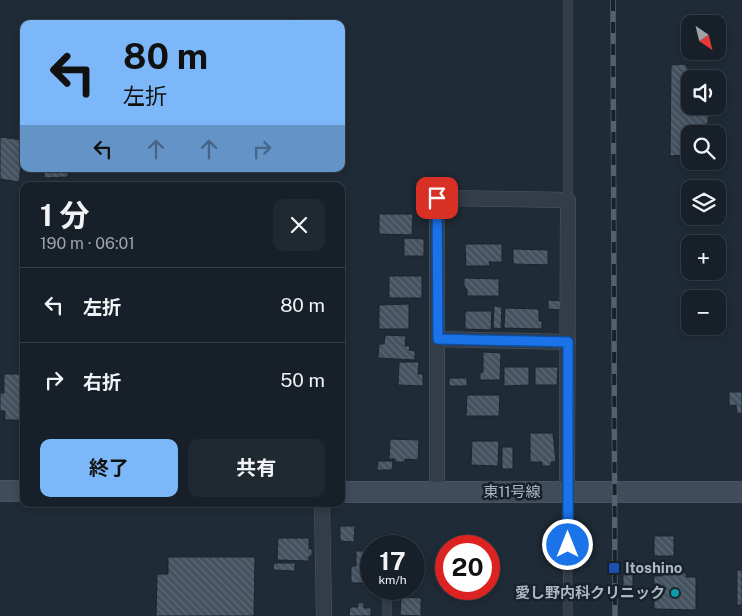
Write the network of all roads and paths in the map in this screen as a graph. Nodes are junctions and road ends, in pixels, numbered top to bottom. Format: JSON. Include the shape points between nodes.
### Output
{"nodes":[{"id":1,"x":568,"y":0,"type":"edge"},
{"id":2,"x":568,"y":200,"type":"junction"},
{"id":3,"x":438,"y":339,"type":"junction"},
{"id":4,"x":568,"y":342,"type":"junction"},
{"id":5,"x":0,"y":491,"type":"edge"},
{"id":6,"x":20,"y":491,"type":"edge"},
{"id":7,"x":345,"y":492,"type":"edge"},
{"id":8,"x":437,"y":492,"type":"junction"},
{"id":9,"x":567,"y":492,"type":"junction"},
{"id":10,"x":742,"y":492,"type":"edge"},
{"id":11,"x":322,"y":507,"type":"edge"},
{"id":12,"x":387,"y":600,"type":"edge"},
{"id":13,"x":324,"y":616,"type":"edge"},
{"id":14,"x":387,"y":616,"type":"edge"},
{"id":15,"x":568,"y":616,"type":"edge"}],
"edges":[{"from":1,"to":2,"type":"lane"},
{"from":2,"to":3,"type":"street","via":[[437,198]]},
{"from":2,"to":4,"type":"street"},
{"from":3,"to":4,"type":"street"},
{"from":3,"to":8,"type":"street"},
{"from":4,"to":9,"type":"street"},
{"from":5,"to":6,"type":"street"},
{"from":7,"to":8,"type":"street","name":"東11号線"},
{"from":8,"to":9,"type":"street","name":"東11号線"},
{"from":9,"to":10,"type":"street","name":"東11号線"},
{"from":9,"to":15,"type":"lane"},
{"from":11,"to":13,"type":"street"},
{"from":12,"to":14,"type":"lane"}]}
